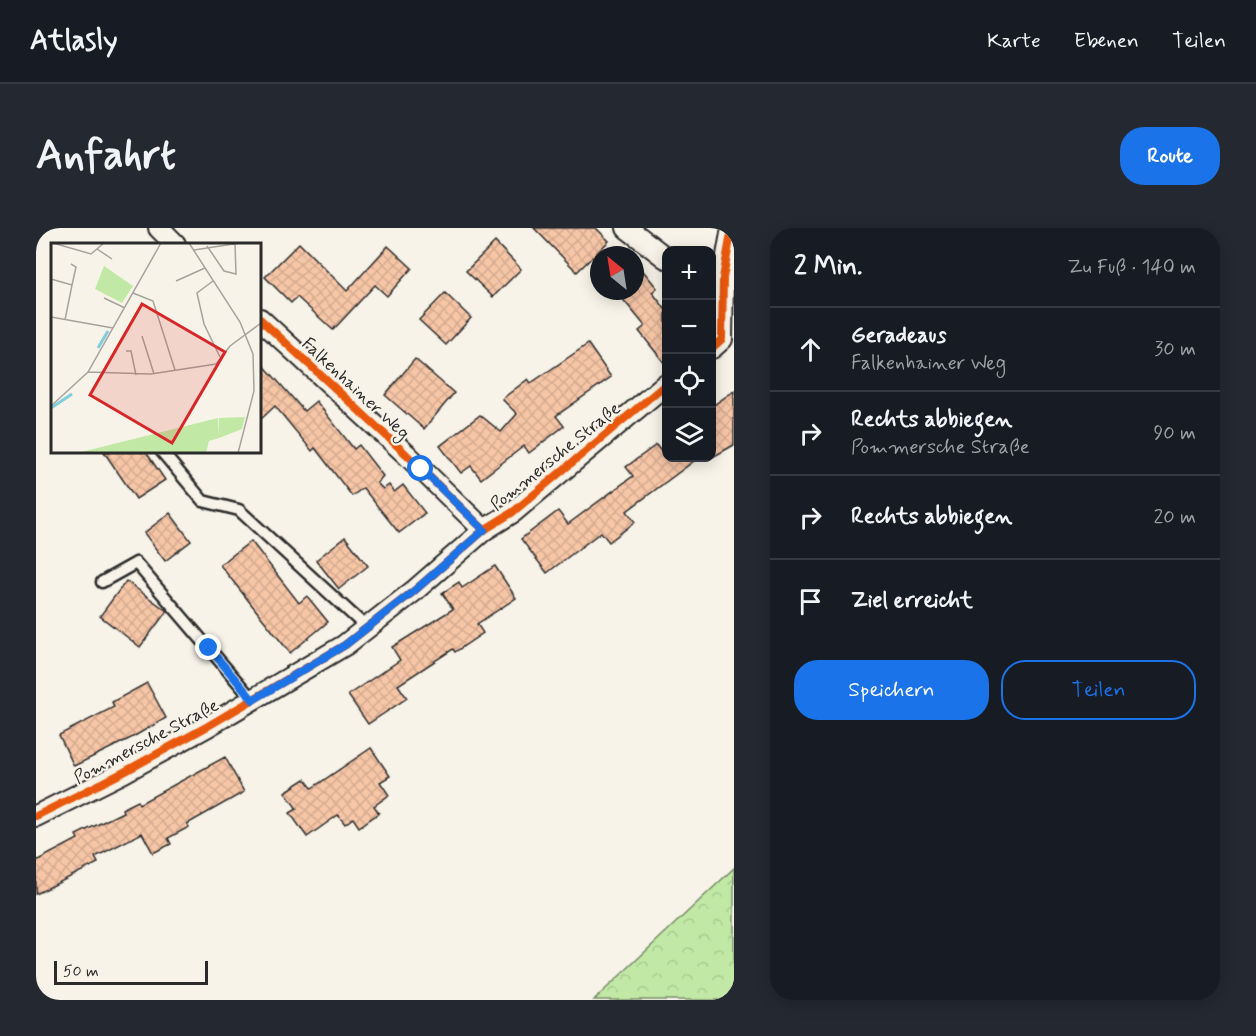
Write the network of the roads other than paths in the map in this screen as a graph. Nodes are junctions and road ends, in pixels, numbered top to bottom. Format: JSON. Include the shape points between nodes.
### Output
{"nodes":[{"id":1,"x":159,"y":228,"type":"edge"},
{"id":2,"x":627,"y":228,"type":"edge"},
{"id":3,"x":732,"y":228,"type":"edge"},
{"id":4,"x":174,"y":243,"type":"edge"},
{"id":5,"x":662,"y":255,"type":"edge"},
{"id":6,"x":717,"y":279,"type":"edge"},
{"id":7,"x":261,"y":320,"type":"edge"},
{"id":8,"x":716,"y":344,"type":"edge"},
{"id":9,"x":662,"y":387,"type":"edge"},
{"id":10,"x":163,"y":453,"type":"edge"},
{"id":11,"x":484,"y":530,"type":"junction"},
{"id":12,"x":102,"y":582,"type":"dead end"},
{"id":13,"x":368,"y":628,"type":"junction"},
{"id":14,"x":253,"y":700,"type":"junction"},
{"id":15,"x":36,"y":816,"type":"edge"}],
"edges":[{"from":1,"to":4,"type":"street"},
{"from":2,"to":5,"type":"street"},
{"from":3,"to":6,"type":"street"},
{"from":6,"to":8,"type":"street","via":[[722,339]]},
{"from":7,"to":11,"type":"street","name":"Falkenhainer Weg"},
{"from":9,"to":11,"type":"street","name":"Pommersche Straße","via":[[513,512]]},
{"from":10,"to":13,"type":"lane","via":[[203,501],[239,510]]},
{"from":11,"to":13,"type":"street","name":"Pommersche Straße"},
{"from":12,"to":14,"type":"lane","via":[[136,563]]},
{"from":13,"to":14,"type":"street","name":"Pommersche Straße"},
{"from":14,"to":15,"type":"street","name":"Pommersche Straße"}]}
